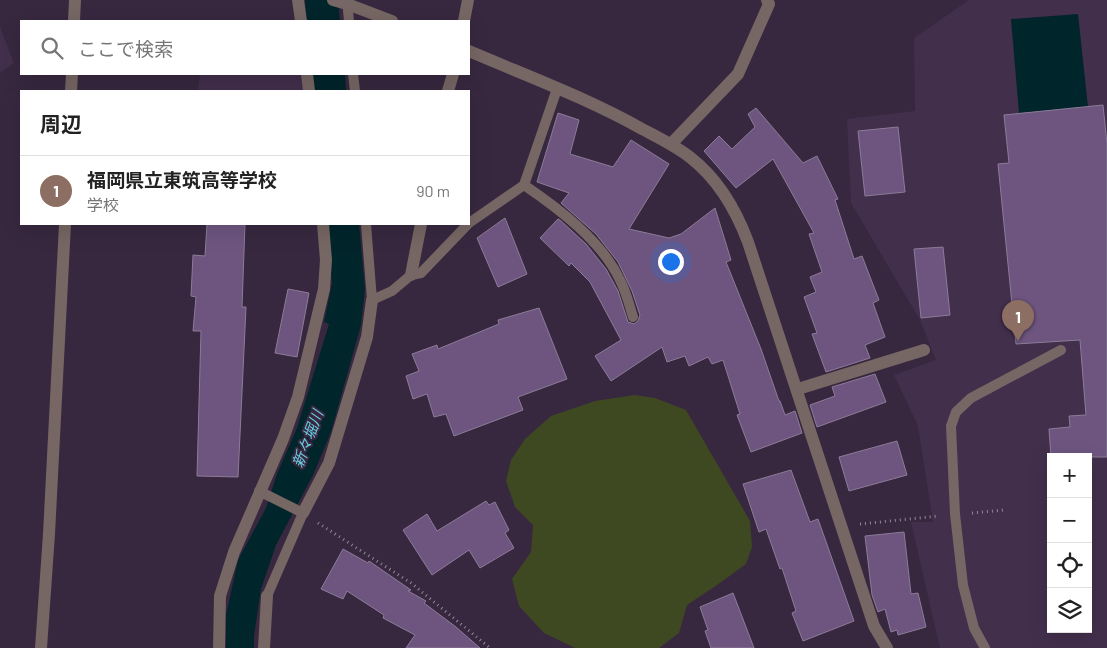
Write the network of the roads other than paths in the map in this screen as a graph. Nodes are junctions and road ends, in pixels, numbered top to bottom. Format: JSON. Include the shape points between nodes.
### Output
{"nodes":[{"id":1,"x":75,"y":0,"type":"edge"},
{"id":2,"x":298,"y":0,"type":"edge"},
{"id":3,"x":468,"y":0,"type":"edge"},
{"id":4,"x":767,"y":0,"type":"edge"},
{"id":5,"x":342,"y":2,"type":"edge"},
{"id":6,"x":74,"y":20,"type":"edge"},
{"id":7,"x":301,"y":20,"type":"edge"},
{"id":8,"x":349,"y":20,"type":"edge"},
{"id":9,"x":389,"y":20,"type":"edge"},
{"id":10,"x":464,"y":20,"type":"edge"},
{"id":11,"x":470,"y":51,"type":"edge"},
{"id":12,"x":72,"y":75,"type":"edge"},
{"id":13,"x":307,"y":75,"type":"edge"},
{"id":14,"x":353,"y":75,"type":"edge"},
{"id":15,"x":452,"y":75,"type":"edge"},
{"id":16,"x":557,"y":89,"type":"junction"},
{"id":17,"x":71,"y":90,"type":"edge"},
{"id":18,"x":309,"y":90,"type":"edge"},
{"id":19,"x":355,"y":90,"type":"edge"},
{"id":20,"x":448,"y":90,"type":"edge"},
{"id":21,"x":671,"y":144,"type":"junction"},
{"id":22,"x":524,"y":185,"type":"junction"},
{"id":23,"x":470,"y":222,"type":"edge"},
{"id":24,"x":66,"y":225,"type":"edge"},
{"id":25,"x":324,"y":225,"type":"edge"},
{"id":26,"x":366,"y":225,"type":"edge"},
{"id":27,"x":421,"y":225,"type":"edge"},
{"id":28,"x":466,"y":225,"type":"edge"},
{"id":29,"x":411,"y":275,"type":"junction"},
{"id":30,"x":372,"y":300,"type":"junction"},
{"id":31,"x":633,"y":317,"type":"dead end"},
{"id":32,"x":924,"y":350,"type":"dead end"},
{"id":33,"x":1061,"y":350,"type":"dead end"},
{"id":34,"x":798,"y":390,"type":"junction"},
{"id":35,"x":259,"y":491,"type":"junction"},
{"id":36,"x":303,"y":513,"type":"junction"},
{"id":37,"x":267,"y":596,"type":"joint"},
{"id":38,"x":41,"y":648,"type":"edge"},
{"id":39,"x":220,"y":648,"type":"edge"},
{"id":40,"x":264,"y":648,"type":"edge"},
{"id":41,"x":888,"y":648,"type":"edge"},
{"id":42,"x":985,"y":648,"type":"edge"}],
"edges":[{"from":1,"to":6,"type":"street"},
{"from":2,"to":7,"type":"street"},
{"from":3,"to":10,"type":"street"},
{"from":4,"to":21,"type":"street","via":[[769,4],[738,74]]},
{"from":5,"to":8,"type":"lane"},
{"from":5,"to":9,"type":"street"},
{"from":11,"to":16,"type":"street"},
{"from":12,"to":17,"type":"street"},
{"from":13,"to":18,"type":"street"},
{"from":14,"to":19,"type":"lane"},
{"from":15,"to":20,"type":"street"},
{"from":16,"to":21,"type":"street","via":[[615,114]]},
{"from":16,"to":22,"type":"lane"},
{"from":21,"to":34,"type":"street","via":[[710,176],[738,216]]},
{"from":22,"to":23,"type":"lane"},
{"from":22,"to":31,"type":"lane","via":[[558,210],[599,248],[620,279]]},
{"from":24,"to":38,"type":"street"},
{"from":25,"to":35,"type":"street","via":[[324,289],[298,397]]},
{"from":26,"to":30,"type":"lane"},
{"from":27,"to":29,"type":"street"},
{"from":28,"to":29,"type":"lane","via":[[421,273]]},
{"from":29,"to":30,"type":"lane","via":[[392,291]]},
{"from":30,"to":36,"type":"street","via":[[367,337],[328,463]]},
{"from":32,"to":34,"type":"street"},
{"from":33,"to":42,"type":"lane","via":[[971,398],[956,412],[951,426],[955,514],[963,585],[974,628]]},
{"from":34,"to":41,"type":"street","via":[[874,626]]},
{"from":35,"to":36,"type":"lane"},
{"from":35,"to":39,"type":"street","via":[[220,596]]},
{"from":36,"to":37,"type":"lane"},
{"from":37,"to":40,"type":"street"}]}
